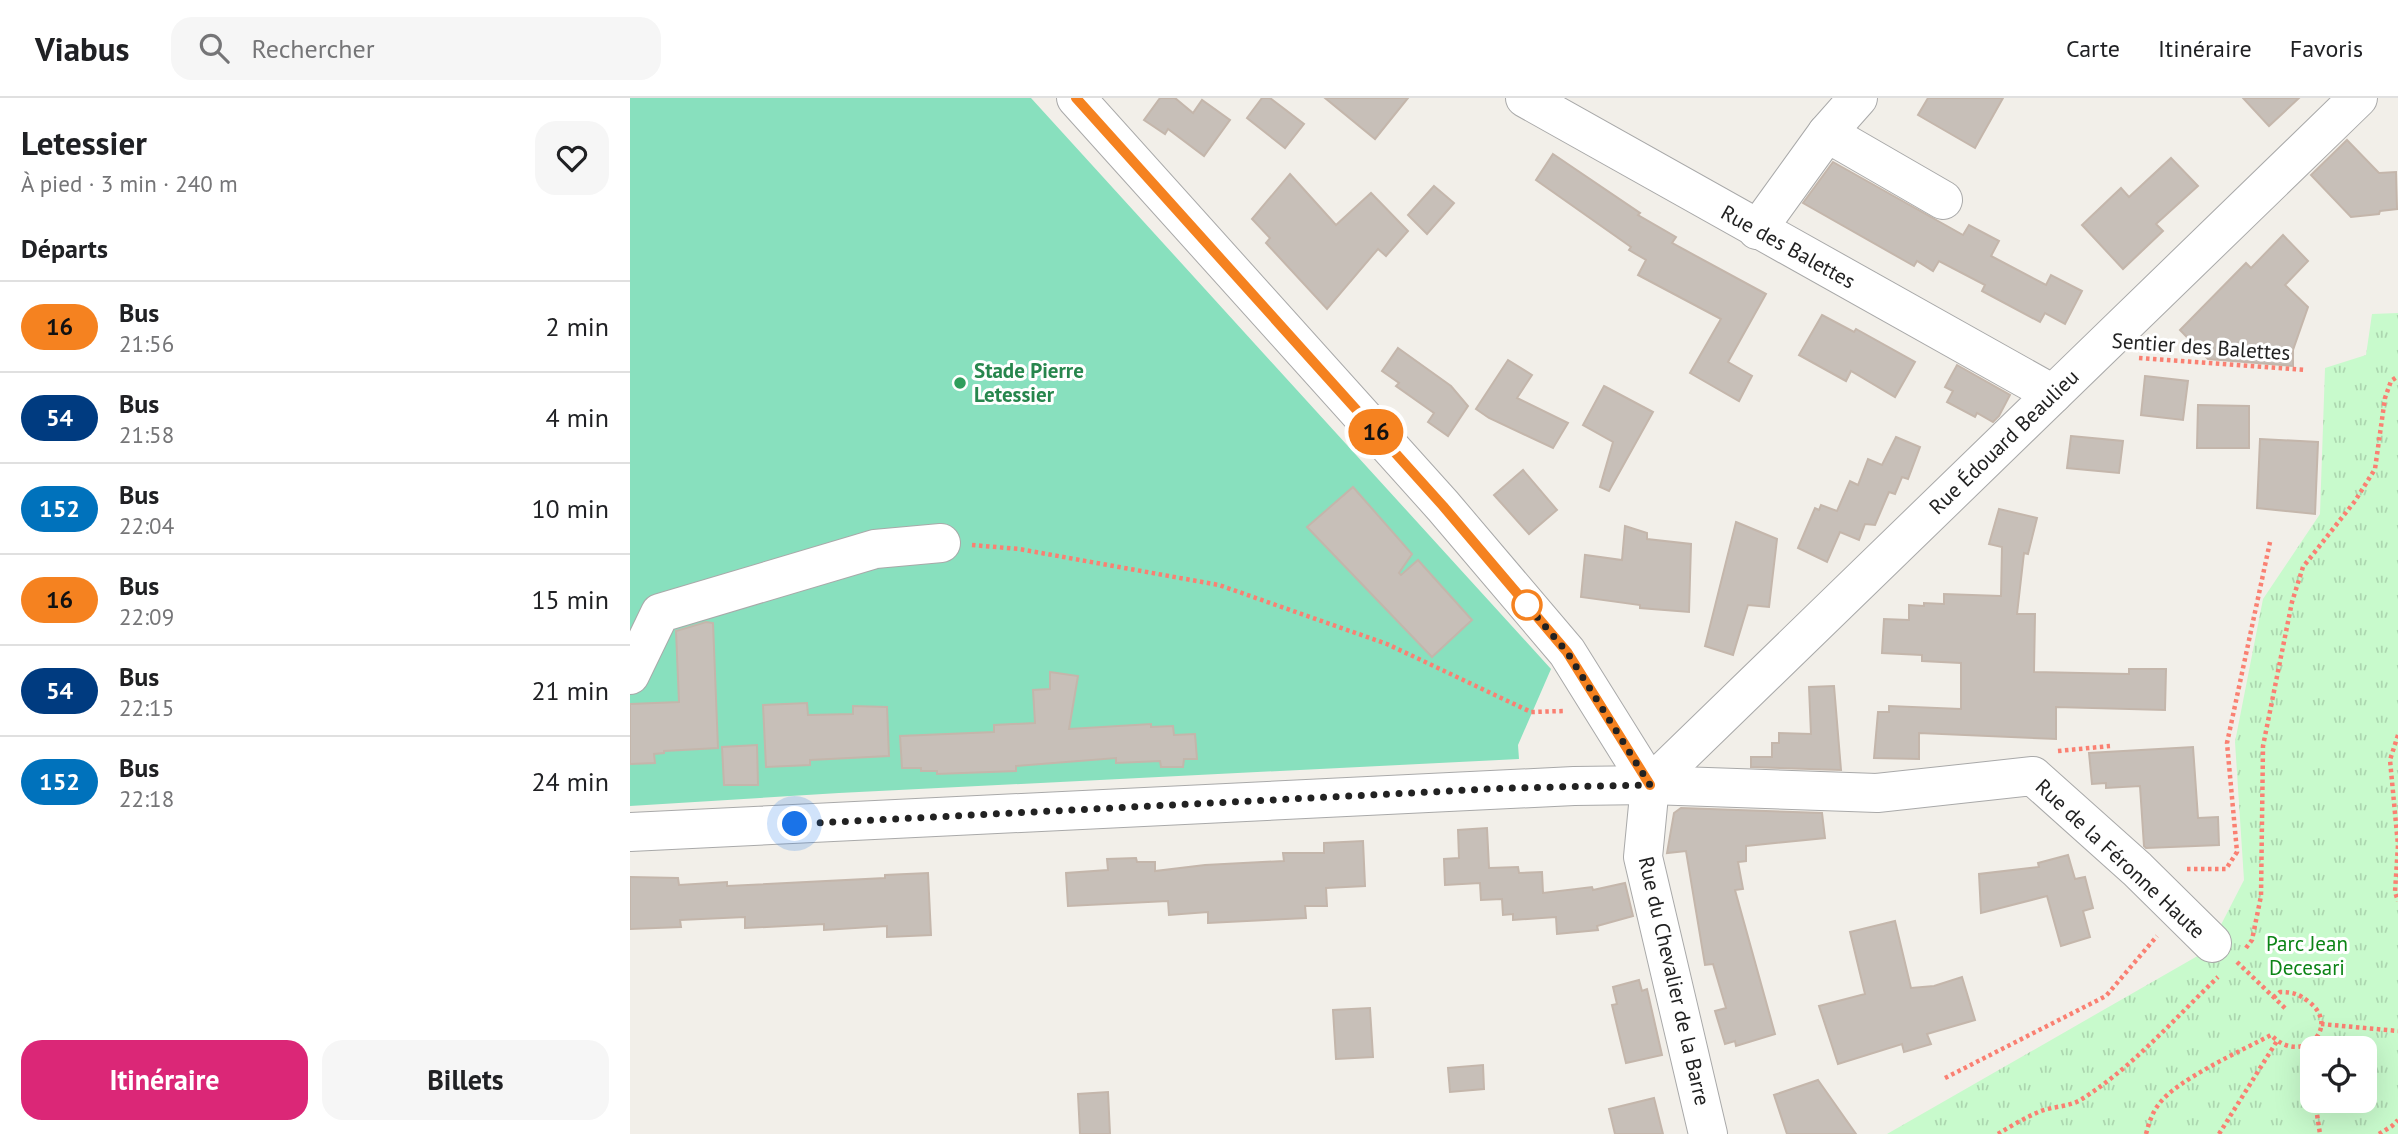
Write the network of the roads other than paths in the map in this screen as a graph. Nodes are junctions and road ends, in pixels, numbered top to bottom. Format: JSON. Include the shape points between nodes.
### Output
{"nodes":[{"id":1,"x":1076,"y":98,"type":"edge"},
{"id":2,"x":1525,"y":98,"type":"edge"},
{"id":3,"x":1858,"y":98,"type":"edge"},
{"id":4,"x":2358,"y":98,"type":"edge"},
{"id":5,"x":1827,"y":133,"type":"junction"},
{"id":6,"x":1943,"y":200,"type":"dead end"},
{"id":7,"x":1756,"y":230,"type":"junction"},
{"id":8,"x":2053,"y":394,"type":"junction"},
{"id":9,"x":941,"y":542,"type":"road end"},
{"id":10,"x":630,"y":676,"type":"edge"},
{"id":11,"x":1650,"y":785,"type":"junction"},
{"id":12,"x":630,"y":832,"type":"edge"},
{"id":13,"x":2229,"y":956,"type":"road end"},
{"id":14,"x":1708,"y":1134,"type":"edge"}],
"edges":[{"from":1,"to":11,"type":"street","via":[[1443,506],[1567,652]]},
{"from":2,"to":7,"type":"street","name":"Rue des Balettes"},
{"from":3,"to":5,"type":"street"},
{"from":4,"to":8,"type":"street","name":"Rue Édouard Beaulieu"},
{"from":5,"to":6,"type":"street"},
{"from":5,"to":7,"type":"street"},
{"from":7,"to":8,"type":"street","name":"Rue des Balettes"},
{"from":8,"to":11,"type":"street","name":"Rue Édouard Beaulieu"},
{"from":9,"to":10,"type":"street","via":[[875,549],[660,614]]},
{"from":11,"to":12,"type":"street","name":"Rue de la Féronne Haute"},
{"from":11,"to":13,"type":"street","name":"Rue de la Féronne Haute","via":[[1877,793],[2033,776]]},
{"from":11,"to":14,"type":"street","name":"Rue du Chevalier de la Barre","via":[[1643,857]]}]}
